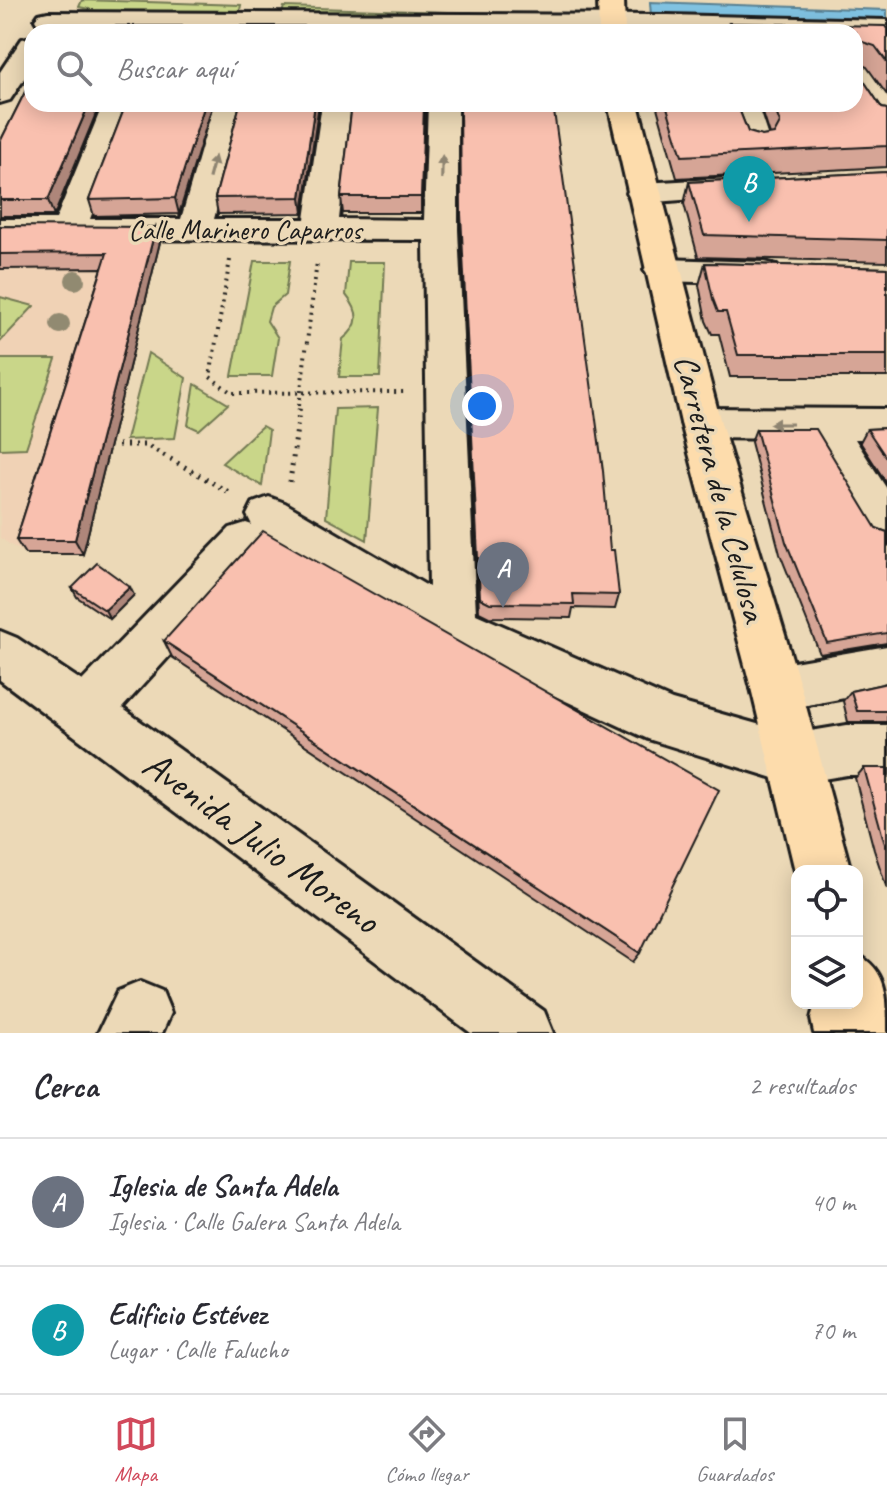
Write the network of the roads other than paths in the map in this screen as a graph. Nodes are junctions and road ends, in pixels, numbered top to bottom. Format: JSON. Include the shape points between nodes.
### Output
{"nodes":[{"id":1,"x":691,"y":0,"type":"edge"},
{"id":2,"x":887,"y":6,"type":"edge"},
{"id":3,"x":50,"y":17,"type":"edge"},
{"id":4,"x":611,"y":18,"type":"edge"},
{"id":5,"x":513,"y":22,"type":"junction"},
{"id":6,"x":126,"y":24,"type":"edge"},
{"id":7,"x":485,"y":24,"type":"edge"},
{"id":8,"x":518,"y":24,"type":"edge"},
{"id":9,"x":673,"y":24,"type":"edge"},
{"id":10,"x":887,"y":28,"type":"edge"},
{"id":11,"x":863,"y":29,"type":"edge"},
{"id":12,"x":24,"y":57,"type":"edge"},
{"id":13,"x":0,"y":94,"type":"edge"},
{"id":14,"x":115,"y":112,"type":"edge"},
{"id":15,"x":227,"y":112,"type":"edge"},
{"id":16,"x":336,"y":112,"type":"edge"},
{"id":17,"x":443,"y":112,"type":"edge"},
{"id":18,"x":625,"y":112,"type":"edge"},
{"id":19,"x":745,"y":112,"type":"edge"},
{"id":20,"x":756,"y":146,"type":"edge"},
{"id":21,"x":782,"y":185,"type":"edge"},
{"id":22,"x":643,"y":193,"type":"junction"},
{"id":23,"x":0,"y":229,"type":"edge"},
{"id":24,"x":69,"y":229,"type":"junction"},
{"id":25,"x":195,"y":229,"type":"junction"},
{"id":26,"x":321,"y":229,"type":"junction"},
{"id":27,"x":441,"y":230,"type":"junction"},
{"id":28,"x":662,"y":270,"type":"junction"},
{"id":29,"x":797,"y":274,"type":"edge"},
{"id":30,"x":701,"y":423,"type":"junction"},
{"id":31,"x":824,"y":424,"type":"junction"},
{"id":32,"x":887,"y":424,"type":"edge"},
{"id":33,"x":887,"y":526,"type":"edge"},
{"id":34,"x":453,"y":626,"type":"junction"},
{"id":35,"x":0,"y":653,"type":"edge"},
{"id":36,"x":887,"y":668,"type":"edge"},
{"id":37,"x":776,"y":688,"type":"junction"},
{"id":38,"x":86,"y":712,"type":"junction"},
{"id":39,"x":887,"y":750,"type":"edge"},
{"id":40,"x":793,"y":759,"type":"junction"},
{"id":41,"x":821,"y":865,"type":"edge"},
{"id":42,"x":522,"y":1033,"type":"edge"}],
"edges":[{"from":1,"to":2,"type":"street"},
{"from":3,"to":6,"type":"street"},
{"from":4,"to":5,"type":"street"},
{"from":4,"to":9,"type":"street"},
{"from":5,"to":7,"type":"street"},
{"from":5,"to":8,"type":"street"},
{"from":10,"to":11,"type":"street"},
{"from":12,"to":13,"type":"street"},
{"from":14,"to":24,"type":"street"},
{"from":25,"to":15,"type":"street","one_way":true},
{"from":16,"to":26,"type":"street"},
{"from":27,"to":17,"type":"street","one_way":true},
{"from":18,"to":22,"type":"highway","name":"Carretera de la Celulosa"},
{"from":19,"to":20,"type":"street"},
{"from":21,"to":22,"type":"street"},
{"from":22,"to":28,"type":"highway","name":"Carretera de la Celulosa"},
{"from":23,"to":24,"type":"street","name":"Calle Marinero Caparros"},
{"from":24,"to":25,"type":"street","name":"Calle Marinero Caparros"},
{"from":25,"to":26,"type":"street","name":"Calle Marinero Caparros"},
{"from":26,"to":27,"type":"street","name":"Calle Marinero Caparros"},
{"from":27,"to":34,"type":"street"},
{"from":28,"to":29,"type":"street"},
{"from":28,"to":30,"type":"highway","name":"Carretera de la Celulosa"},
{"from":31,"to":30,"type":"street","one_way":true},
{"from":30,"to":37,"type":"highway","name":"Carretera de la Celulosa"},
{"from":31,"to":32,"type":"street"},
{"from":31,"to":33,"type":"street"},
{"from":34,"to":38,"type":"street","via":[[266,527]]},
{"from":34,"to":40,"type":"street","via":[[666,722]]},
{"from":35,"to":38,"type":"street","name":"Avenida Julio Moreno"},
{"from":36,"to":37,"type":"street"},
{"from":37,"to":40,"type":"highway","name":"Carretera de la Celulosa"},
{"from":38,"to":42,"type":"street","name":"Avenida Julio Moreno"},
{"from":39,"to":40,"type":"street"},
{"from":40,"to":41,"type":"highway","name":"Carretera de la Celulosa"}]}
